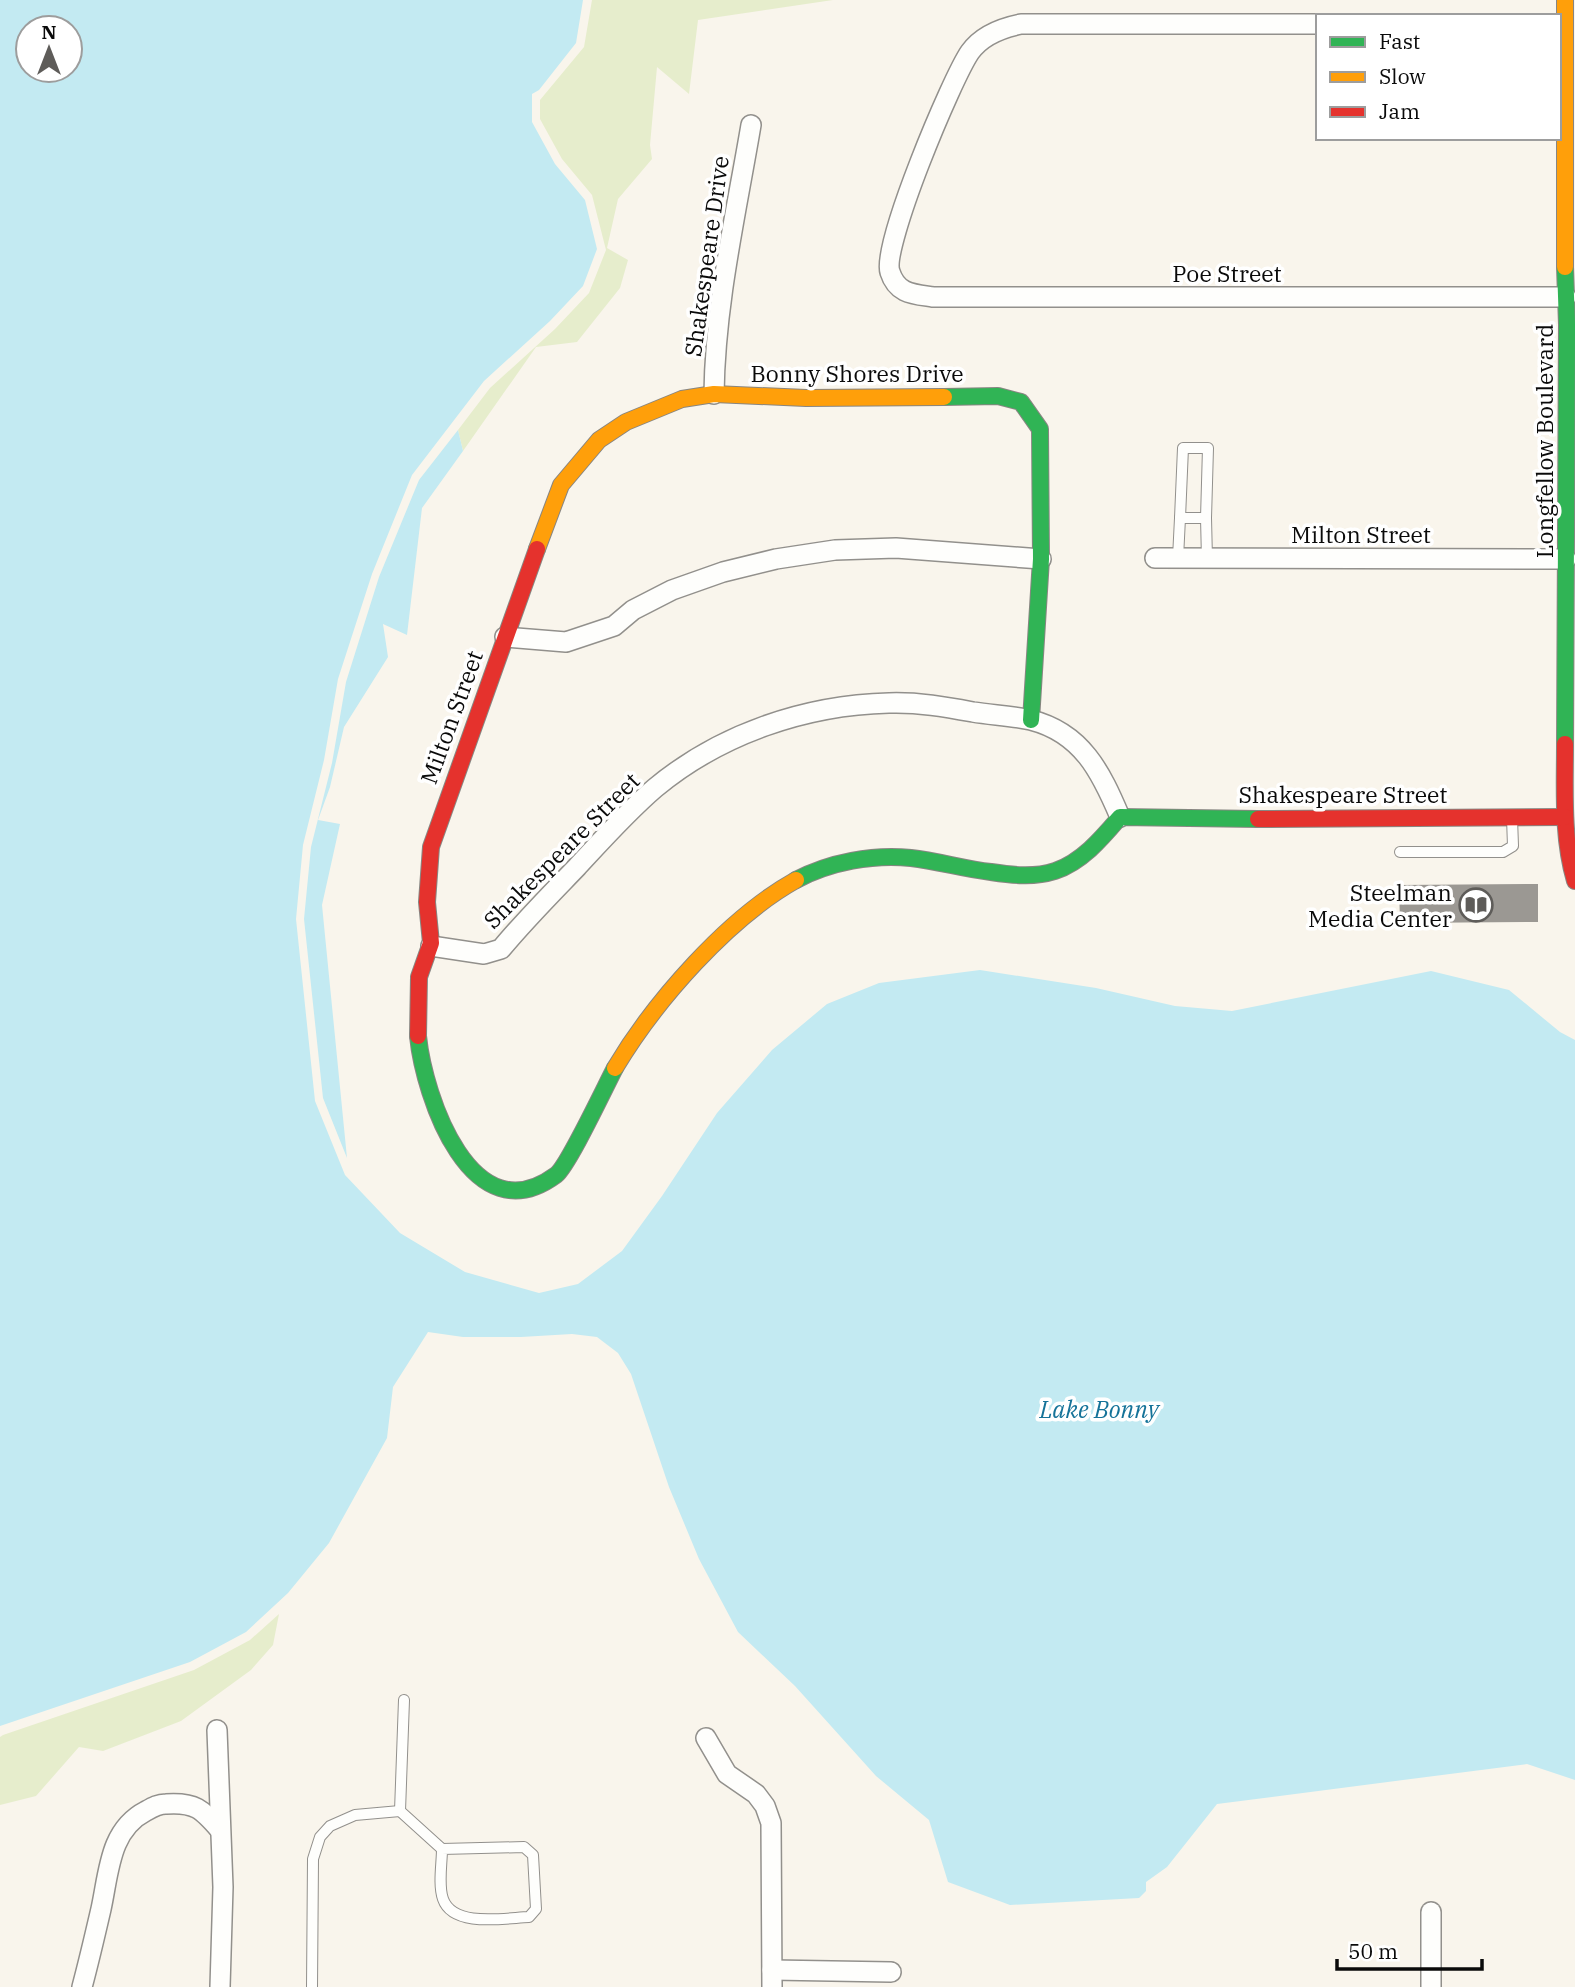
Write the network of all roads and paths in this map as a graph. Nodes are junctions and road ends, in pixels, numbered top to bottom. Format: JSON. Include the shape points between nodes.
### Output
{"nodes":[{"id":1,"x":1565,"y":0,"type":"edge"},
{"id":2,"x":1316,"y":23,"type":"edge"},
{"id":3,"x":1562,"y":24,"type":"edge"},
{"id":4,"x":751,"y":125,"type":"dead end"},
{"id":5,"x":1566,"y":297,"type":"junction"},
{"id":6,"x":714,"y":394,"type":"junction"},
{"id":7,"x":1206,"y":518,"type":"junction"},
{"id":8,"x":1180,"y":519,"type":"junction"},
{"id":9,"x":1155,"y":558,"type":"dead end"},
{"id":10,"x":1178,"y":558,"type":"junction"},
{"id":11,"x":1041,"y":559,"type":"junction"},
{"id":12,"x":1207,"y":559,"type":"junction"},
{"id":13,"x":1566,"y":559,"type":"junction"},
{"id":14,"x":1571,"y":614,"type":"edge"},
{"id":15,"x":505,"y":637,"type":"junction"},
{"id":16,"x":1031,"y":720,"type":"junction"},
{"id":17,"x":1120,"y":817,"type":"junction"},
{"id":18,"x":1512,"y":817,"type":"junction"},
{"id":19,"x":1565,"y":817,"type":"junction"},
{"id":20,"x":1401,"y":852,"type":"dead end"},
{"id":21,"x":1575,"y":881,"type":"edge"},
{"id":22,"x":431,"y":946,"type":"junction"},
{"id":23,"x":404,"y":1700,"type":"dead end"},
{"id":24,"x":217,"y":1730,"type":"dead end"},
{"id":25,"x":706,"y":1738,"type":"dead end"},
{"id":26,"x":400,"y":1811,"type":"junction"},
{"id":27,"x":220,"y":1830,"type":"junction"},
{"id":28,"x":442,"y":1849,"type":"junction"},
{"id":29,"x":1431,"y":1912,"type":"dead end"},
{"id":30,"x":891,"y":1972,"type":"dead end"},
{"id":31,"x":772,"y":1979,"type":"edge"},
{"id":32,"x":82,"y":1987,"type":"edge"},
{"id":33,"x":220,"y":1987,"type":"edge"},
{"id":34,"x":312,"y":1987,"type":"edge"},
{"id":35,"x":1431,"y":1987,"type":"edge"}],
"edges":[{"from":1,"to":3,"type":"street","name":"Longfellow Boulevard"},
{"from":2,"to":5,"type":"street","name":"Poe Street","via":[[1020,24],[983,39],[970,52],[910,190],[889,255],[893,281],[906,293],[933,297]]},
{"from":3,"to":5,"type":"street","name":"Longfellow Boulevard"},
{"from":4,"to":6,"type":"street","name":"Shakespeare Drive","via":[[719,312]]},
{"from":5,"to":13,"type":"street","name":"Longfellow Boulevard"},
{"from":6,"to":11,"type":"street","name":"Bonny Shores Drive","via":[[998,396],[1021,402],[1040,429]]},
{"from":6,"to":15,"type":"street","name":"Bonny Shores Drive","via":[[681,399],[626,422],[599,440],[579,463],[561,485]]},
{"from":7,"to":8,"type":"lane"},
{"from":7,"to":8,"type":"lane","via":[[1208,448],[1184,448]]},
{"from":7,"to":12,"type":"lane"},
{"from":8,"to":10,"type":"lane"},
{"from":9,"to":10,"type":"street","name":"Milton Street"},
{"from":10,"to":12,"type":"street","name":"Milton Street"},
{"from":11,"to":15,"type":"street","name":"Milton Street","via":[[896,548],[835,550],[723,572],[672,590],[614,625],[566,642]]},
{"from":11,"to":16,"type":"street","name":"Bonny Shores Drive"},
{"from":12,"to":13,"type":"street","name":"Milton Street"},
{"from":13,"to":14,"type":"street","name":"Longfellow Boulevard"},
{"from":14,"to":19,"type":"street","name":"Longfellow Boulevard"},
{"from":15,"to":22,"type":"street","name":"Milton Street","via":[[431,847],[427,882]]},
{"from":16,"to":17,"type":"street","name":"Shakespeare Street","via":[[1062,731],[1079,747],[1097,768]]},
{"from":16,"to":22,"type":"street","name":"Shakespeare Street","via":[[889,703],[792,717],[729,740],[657,787],[627,813],[501,949],[484,954]]},
{"from":17,"to":18,"type":"street","name":"Shakespeare Street"},
{"from":17,"to":22,"type":"street","via":[[1084,857],[1043,876],[888,857],[819,871],[765,897],[741,916],[652,1011],[559,1173],[540,1185],[517,1190],[478,1177],[438,1119],[419,1050],[419,974]]},
{"from":18,"to":19,"type":"street","name":"Shakespeare Street"},
{"from":18,"to":20,"type":"lane","via":[[1513,846],[1503,852]]},
{"from":19,"to":21,"type":"street","name":"Longfellow Boulevard"},
{"from":23,"to":26,"type":"lane"},
{"from":24,"to":27,"type":"street"},
{"from":25,"to":31,"type":"street","via":[[727,1774],[756,1794],[771,1823]]},
{"from":26,"to":28,"type":"lane"},
{"from":26,"to":34,"type":"lane","via":[[355,1815],[330,1826],[320,1837],[313,1858]]},
{"from":27,"to":32,"type":"street","via":[[204,1811],[185,1803],[159,1804],[136,1816],[120,1835],[108,1864]]},
{"from":27,"to":33,"type":"street"},
{"from":28,"to":28,"type":"lane","via":[[442,1897],[448,1908],[470,1920],[529,1917],[537,1909],[533,1855],[524,1847]]},
{"from":29,"to":35,"type":"street"},
{"from":30,"to":31,"type":"street"}]}
